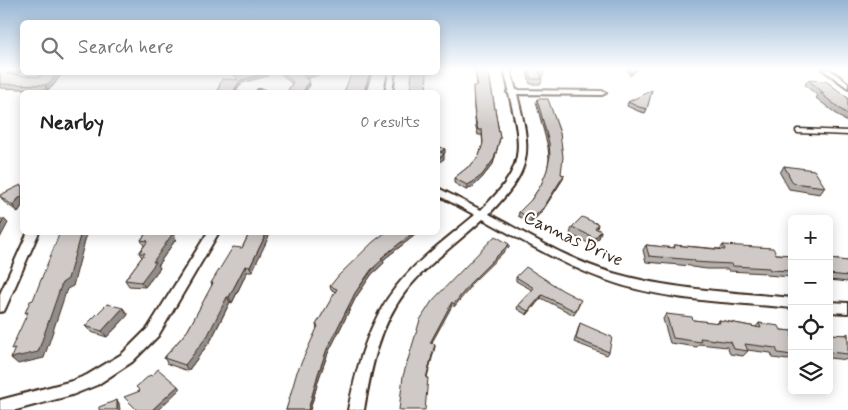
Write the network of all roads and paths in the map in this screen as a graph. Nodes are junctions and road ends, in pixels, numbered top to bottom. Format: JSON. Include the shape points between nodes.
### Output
{"nodes":[{"id":1,"x":511,"y":88,"type":"edge"},
{"id":2,"x":512,"y":92,"type":"junction"},
{"id":3,"x":602,"y":94,"type":"dead end"},
{"id":4,"x":798,"y":130,"type":"dead end"},
{"id":5,"x":848,"y":133,"type":"edge"},
{"id":6,"x":440,"y":192,"type":"edge"},
{"id":7,"x":481,"y":214,"type":"junction"},
{"id":8,"x":33,"y":235,"type":"edge"},
{"id":9,"x":212,"y":235,"type":"edge"},
{"id":10,"x":788,"y":303,"type":"edge"},
{"id":11,"x":0,"y":307,"type":"edge"},
{"id":12,"x":833,"y":307,"type":"edge"},
{"id":13,"x":848,"y":308,"type":"edge"},
{"id":14,"x":0,"y":407,"type":"edge"},
{"id":15,"x":356,"y":410,"type":"edge"}],
"edges":[{"from":1,"to":2,"type":"street"},
{"from":2,"to":3,"type":"street"},
{"from":2,"to":7,"type":"street","via":[[522,140],[522,161],[511,184]]},
{"from":4,"to":5,"type":"lane"},
{"from":6,"to":7,"type":"street","name":"Cannas Drive"},
{"from":7,"to":10,"type":"street","name":"Cannas Drive","via":[[564,258],[610,277],[668,291]]},
{"from":7,"to":15,"type":"street","via":[[416,272],[386,311],[366,362]]},
{"from":8,"to":11,"type":"street"},
{"from":9,"to":14,"type":"street","via":[[153,332],[127,358],[98,377],[72,388]]},
{"from":12,"to":13,"type":"street"}]}
